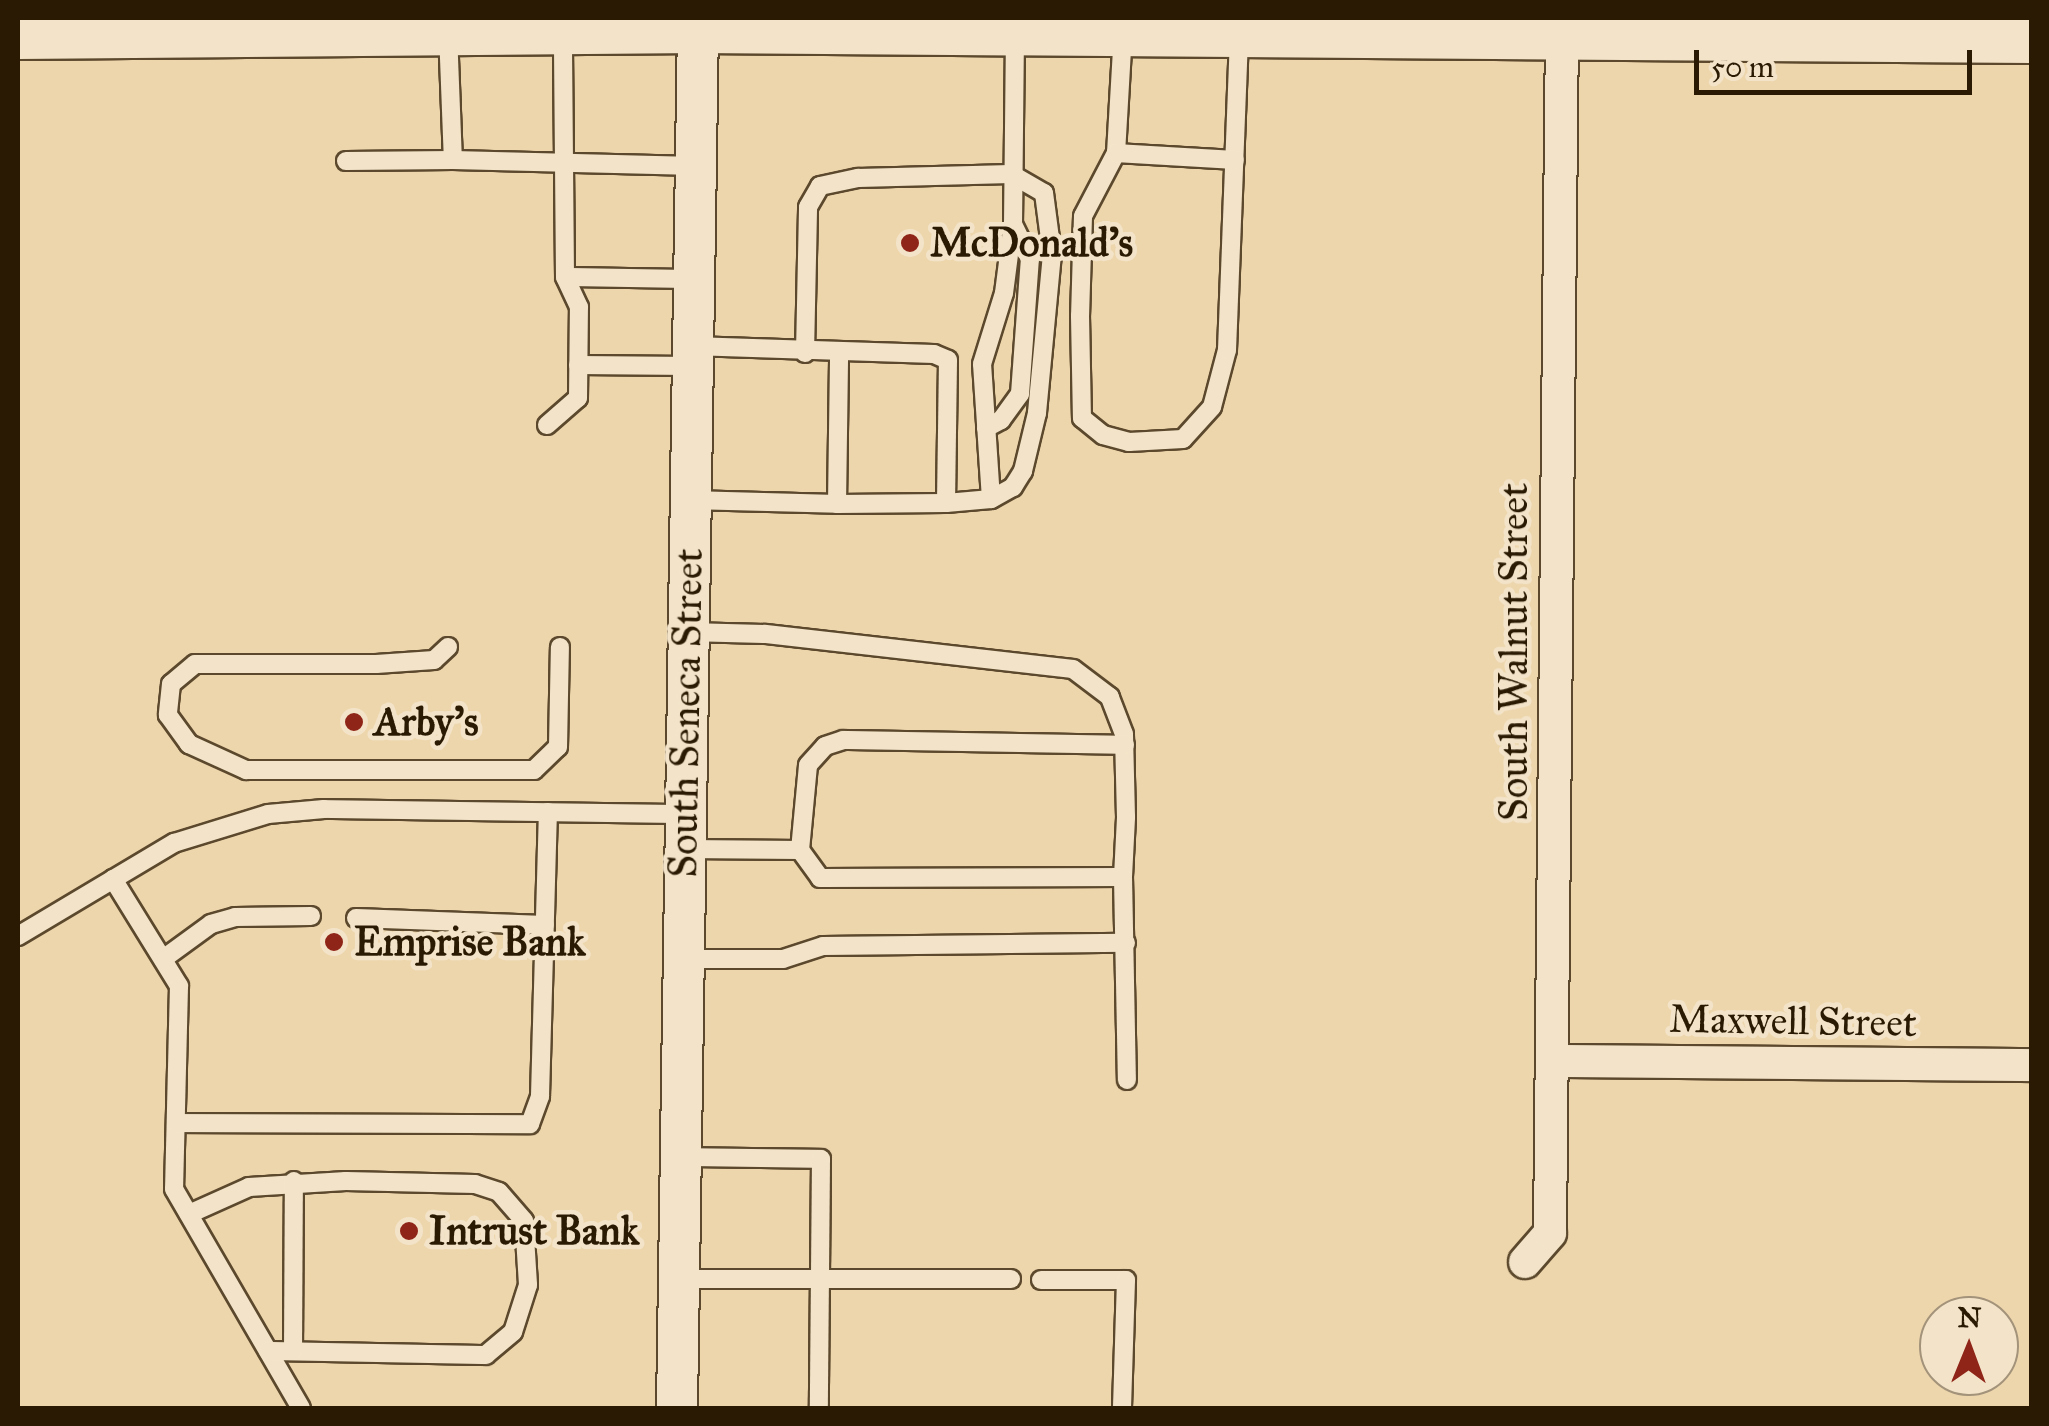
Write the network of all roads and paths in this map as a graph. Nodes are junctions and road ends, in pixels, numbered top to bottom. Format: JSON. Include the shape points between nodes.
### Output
{"nodes":[{"id":1,"x":698,"y":23,"type":"edge"},
{"id":2,"x":953,"y":24,"type":"edge"},
{"id":3,"x":1015,"y":24,"type":"edge"},
{"id":4,"x":1182,"y":24,"type":"edge"},
{"id":5,"x":316,"y":25,"type":"edge"},
{"id":6,"x":100,"y":26,"type":"edge"},
{"id":7,"x":1516,"y":26,"type":"edge"},
{"id":8,"x":431,"y":27,"type":"edge"},
{"id":9,"x":1262,"y":27,"type":"edge"},
{"id":10,"x":1811,"y":28,"type":"edge"},
{"id":11,"x":563,"y":30,"type":"junction"},
{"id":12,"x":1123,"y":31,"type":"junction"},
{"id":13,"x":1562,"y":34,"type":"junction"},
{"id":14,"x":18,"y":35,"type":"edge"},
{"id":15,"x":2032,"y":39,"type":"edge"},
{"id":16,"x":1116,"y":153,"type":"junction"},
{"id":17,"x":453,"y":160,"type":"junction"},
{"id":18,"x":1235,"y":160,"type":"junction"},
{"id":19,"x":346,"y":162,"type":"dead end"},
{"id":20,"x":564,"y":163,"type":"junction"},
{"id":21,"x":696,"y":166,"type":"junction"},
{"id":22,"x":1010,"y":174,"type":"junction"},
{"id":23,"x":1013,"y":224,"type":"junction"},
{"id":24,"x":565,"y":277,"type":"junction"},
{"id":25,"x":693,"y":278,"type":"junction"},
{"id":26,"x":805,"y":353,"type":"junction"},
{"id":27,"x":839,"y":354,"type":"junction"},
{"id":28,"x":692,"y":356,"type":"junction"},
{"id":29,"x":578,"y":366,"type":"junction"},
{"id":30,"x":547,"y":426,"type":"dead end"},
{"id":31,"x":986,"y":428,"type":"junction"},
{"id":32,"x":991,"y":499,"type":"junction"},
{"id":33,"x":689,"y":500,"type":"junction"},
{"id":34,"x":946,"y":503,"type":"junction"},
{"id":35,"x":837,"y":504,"type":"junction"},
{"id":36,"x":688,"y":632,"type":"junction"},
{"id":37,"x":448,"y":646,"type":"dead end"},
{"id":38,"x":560,"y":647,"type":"dead end"},
{"id":39,"x":1125,"y":746,"type":"junction"},
{"id":40,"x":548,"y":812,"type":"junction"},
{"id":41,"x":685,"y":832,"type":"junction"},
{"id":42,"x":800,"y":850,"type":"junction"},
{"id":43,"x":1123,"y":878,"type":"junction"},
{"id":44,"x":113,"y":879,"type":"junction"},
{"id":45,"x":312,"y":916,"type":"dead end"},
{"id":46,"x":356,"y":918,"type":"dead end"},
{"id":47,"x":545,"y":925,"type":"junction"},
{"id":48,"x":18,"y":936,"type":"edge"},
{"id":49,"x":1126,"y":943,"type":"junction"},
{"id":50,"x":683,"y":959,"type":"junction"},
{"id":51,"x":162,"y":960,"type":"junction"},
{"id":52,"x":1553,"y":1061,"type":"junction"},
{"id":53,"x":2032,"y":1065,"type":"edge"},
{"id":54,"x":1127,"y":1080,"type":"dead end"},
{"id":55,"x":176,"y":1123,"type":"junction"},
{"id":56,"x":683,"y":1158,"type":"junction"},
{"id":57,"x":294,"y":1181,"type":"junction"},
{"id":58,"x":189,"y":1214,"type":"junction"},
{"id":59,"x":1524,"y":1262,"type":"dead end"},
{"id":60,"x":820,"y":1278,"type":"junction"},
{"id":61,"x":1011,"y":1278,"type":"dead end"},
{"id":62,"x":679,"y":1279,"type":"junction"},
{"id":63,"x":1041,"y":1280,"type":"dead end"},
{"id":64,"x":268,"y":1351,"type":"junction"},
{"id":65,"x":292,"y":1351,"type":"junction"},
{"id":66,"x":301,"y":1408,"type":"edge"},
{"id":67,"x":677,"y":1408,"type":"edge"},
{"id":68,"x":819,"y":1408,"type":"edge"},
{"id":69,"x":1122,"y":1408,"type":"edge"}],
"edges":[{"from":1,"to":2,"type":"main road"},
{"from":1,"to":11,"type":"main road"},
{"from":1,"to":21,"type":"street","name":"South Seneca Street"},
{"from":2,"to":3,"type":"main road"},
{"from":3,"to":12,"type":"main road"},
{"from":3,"to":22,"type":"lane"},
{"from":4,"to":9,"type":"main road"},
{"from":4,"to":12,"type":"main road"},
{"from":5,"to":6,"type":"main road"},
{"from":5,"to":8,"type":"main road"},
{"from":6,"to":14,"type":"main road"},
{"from":7,"to":9,"type":"main road"},
{"from":7,"to":13,"type":"main road"},
{"from":8,"to":11,"type":"main road"},
{"from":8,"to":17,"type":"lane"},
{"from":9,"to":18,"type":"lane"},
{"from":10,"to":13,"type":"main road"},
{"from":10,"to":15,"type":"main road"},
{"from":11,"to":20,"type":"lane"},
{"from":12,"to":16,"type":"lane"},
{"from":13,"to":52,"type":"street","name":"South Walnut Street"},
{"from":16,"to":18,"type":"lane"},
{"from":16,"to":18,"type":"lane","via":[[1084,216],[1082,418],[1103,435],[1129,442],[1183,439],[1212,408],[1228,350]]},
{"from":17,"to":19,"type":"lane"},
{"from":17,"to":20,"type":"lane"},
{"from":20,"to":21,"type":"lane"},
{"from":20,"to":24,"type":"lane"},
{"from":21,"to":25,"type":"street","name":"South Seneca Street"},
{"from":22,"to":23,"type":"lane"},
{"from":22,"to":26,"type":"lane","via":[[858,178],[820,186],[808,207]]},
{"from":22,"to":32,"type":"lane","via":[[1044,193],[1052,254],[1037,413],[1023,472],[1013,487]]},
{"from":23,"to":31,"type":"lane","via":[[1004,293],[982,364]]},
{"from":23,"to":31,"type":"lane","via":[[1030,258],[1020,394]]},
{"from":24,"to":25,"type":"lane"},
{"from":24,"to":29,"type":"lane","via":[[579,307]]},
{"from":25,"to":28,"type":"street","name":"South Seneca Street"},
{"from":26,"to":27,"type":"lane"},
{"from":26,"to":28,"type":"lane"},
{"from":27,"to":34,"type":"lane","via":[[934,354],[948,360]]},
{"from":27,"to":35,"type":"lane"},
{"from":28,"to":29,"type":"lane"},
{"from":28,"to":33,"type":"street","name":"South Seneca Street"},
{"from":29,"to":30,"type":"lane","via":[[578,398]]},
{"from":31,"to":32,"type":"lane"},
{"from":32,"to":34,"type":"lane"},
{"from":33,"to":35,"type":"lane"},
{"from":33,"to":36,"type":"street","name":"South Seneca Street"},
{"from":34,"to":35,"type":"lane"},
{"from":36,"to":39,"type":"lane","via":[[764,634],[1073,668],[1110,697]]},
{"from":36,"to":41,"type":"street","name":"South Seneca Street"},
{"from":37,"to":38,"type":"lane","via":[[434,660],[195,664],[171,684],[168,715],[189,744],[246,770],[534,770],[558,746]]},
{"from":39,"to":42,"type":"lane","via":[[843,740],[825,746],[808,765]]},
{"from":39,"to":43,"type":"lane"},
{"from":40,"to":41,"type":"lane"},
{"from":40,"to":44,"type":"lane","via":[[268,814],[174,843]]},
{"from":40,"to":47,"type":"lane"},
{"from":41,"to":42,"type":"lane"},
{"from":41,"to":50,"type":"street","name":"South Seneca Street"},
{"from":42,"to":43,"type":"lane","via":[[820,878]]},
{"from":43,"to":49,"type":"lane"},
{"from":44,"to":48,"type":"lane"},
{"from":44,"to":51,"type":"lane"},
{"from":45,"to":51,"type":"lane","via":[[235,917],[211,924]]},
{"from":46,"to":47,"type":"lane"},
{"from":47,"to":55,"type":"lane","via":[[540,1096],[530,1124]]},
{"from":49,"to":50,"type":"lane","via":[[823,946],[783,959]]},
{"from":49,"to":54,"type":"lane"},
{"from":50,"to":56,"type":"street","name":"South Seneca Street"},
{"from":51,"to":55,"type":"lane","via":[[179,986]]},
{"from":52,"to":53,"type":"street","name":"Maxwell Street"},
{"from":52,"to":59,"type":"street","name":"South Walnut Street","via":[[1550,1233]]},
{"from":55,"to":58,"type":"lane","via":[[174,1189]]},
{"from":56,"to":60,"type":"lane","via":[[820,1158]]},
{"from":56,"to":62,"type":"street","name":"South Seneca Street"},
{"from":57,"to":58,"type":"lane","via":[[249,1187]]},
{"from":57,"to":65,"type":"lane"},
{"from":57,"to":65,"type":"lane","via":[[475,1184],[499,1192],[524,1221],[528,1285],[513,1332],[486,1355]]},
{"from":58,"to":64,"type":"lane"},
{"from":60,"to":61,"type":"lane"},
{"from":60,"to":62,"type":"lane"},
{"from":60,"to":68,"type":"lane"},
{"from":62,"to":67,"type":"street","name":"South Seneca Street"},
{"from":63,"to":69,"type":"lane","via":[[1126,1280]]},
{"from":64,"to":65,"type":"lane"},
{"from":64,"to":66,"type":"lane"}]}
